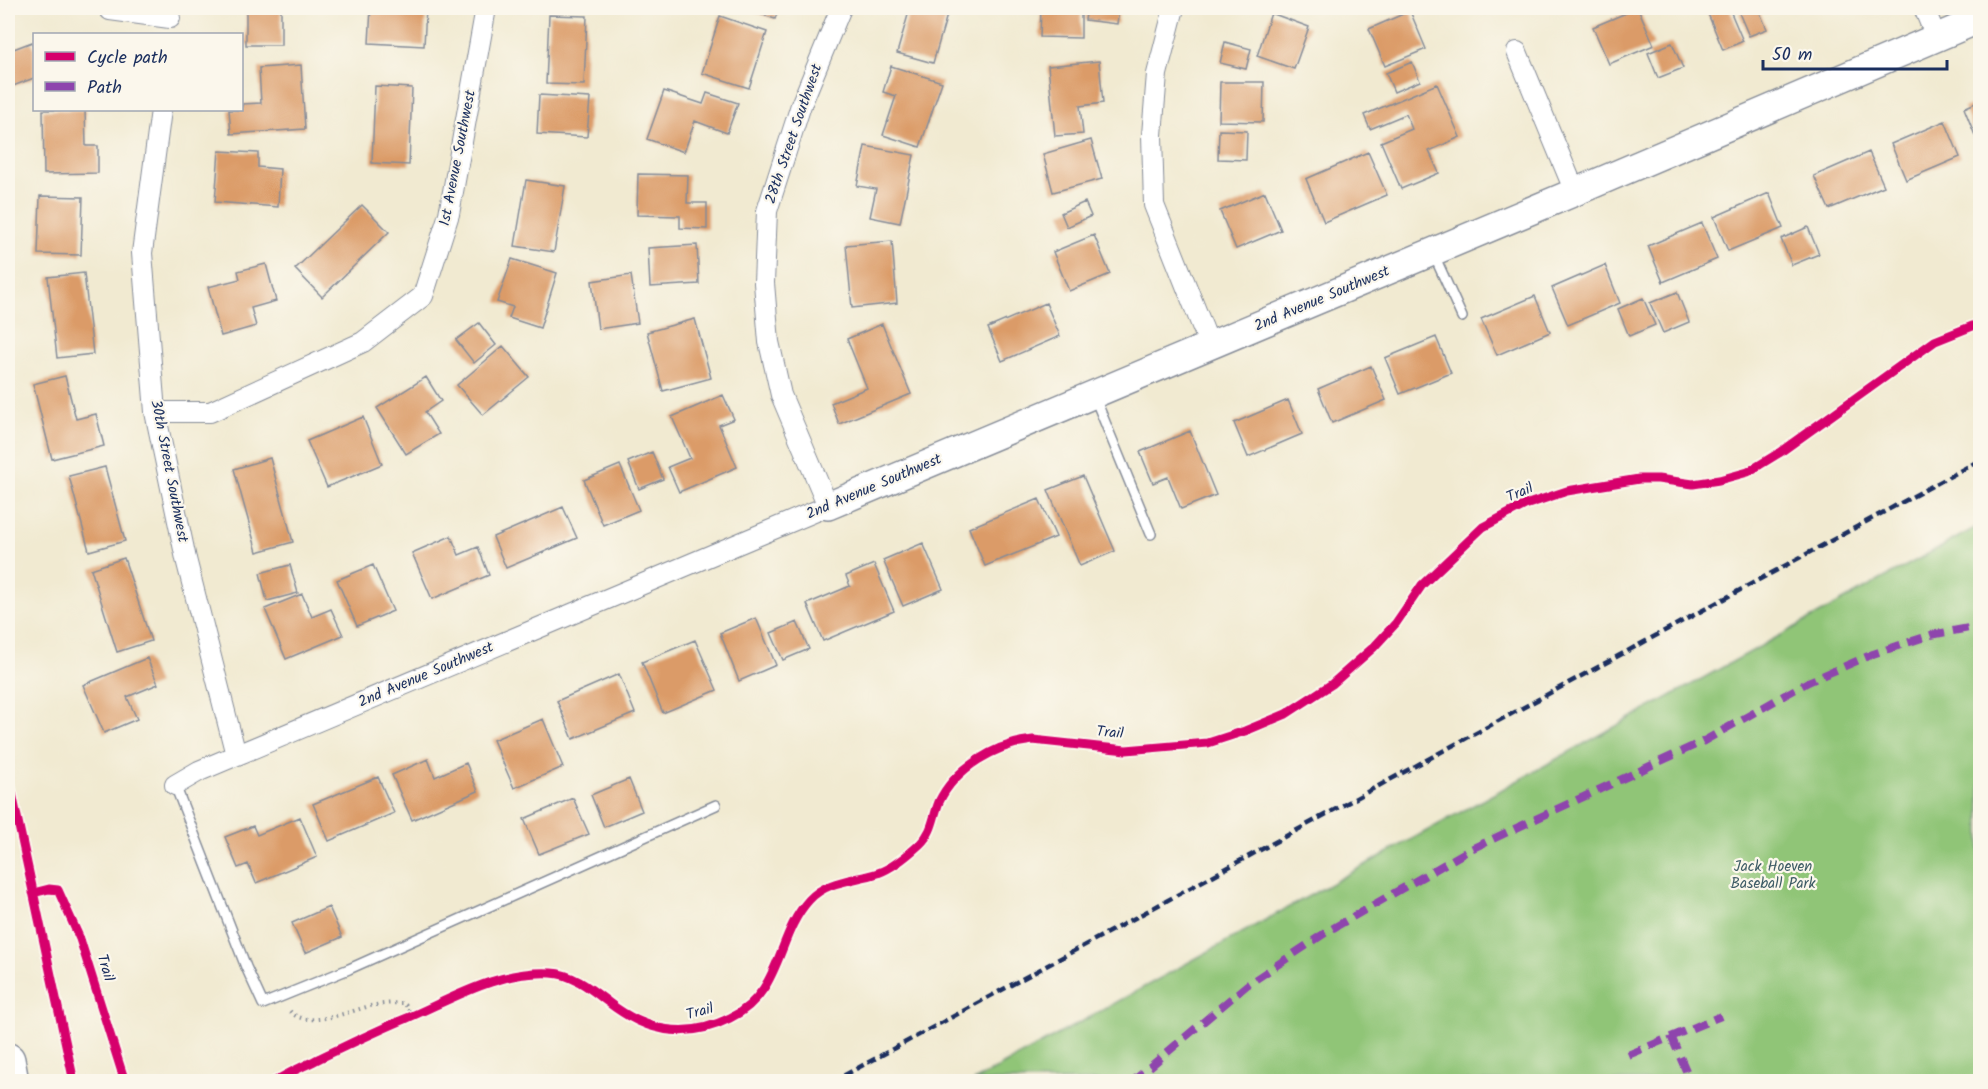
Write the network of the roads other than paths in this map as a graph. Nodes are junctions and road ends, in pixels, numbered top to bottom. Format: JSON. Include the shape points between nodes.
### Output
{"nodes":[{"id":1,"x":486,"y":8,"type":"edge"},
{"id":2,"x":841,"y":8,"type":"edge"},
{"id":3,"x":1174,"y":8,"type":"edge"},
{"id":4,"x":1923,"y":8,"type":"edge"},
{"id":5,"x":111,"y":10,"type":"dead end"},
{"id":6,"x":1980,"y":19,"type":"edge"},
{"id":7,"x":170,"y":20,"type":"edge"},
{"id":8,"x":1936,"y":37,"type":"junction"},
{"id":9,"x":1516,"y":52,"type":"dead end"},
{"id":10,"x":161,"y":111,"type":"edge"},
{"id":11,"x":1575,"y":192,"type":"junction"},
{"id":12,"x":1433,"y":252,"type":"junction"},
{"id":13,"x":1462,"y":317,"type":"dead end"},
{"id":14,"x":1210,"y":346,"type":"junction"},
{"id":15,"x":1094,"y":396,"type":"junction"},
{"id":16,"x":155,"y":412,"type":"junction"},
{"id":17,"x":828,"y":506,"type":"junction"},
{"id":18,"x":1151,"y":534,"type":"dead end"},
{"id":19,"x":236,"y":755,"type":"junction"},
{"id":20,"x":175,"y":785,"type":"joint"},
{"id":21,"x":716,"y":805,"type":"dead end"},
{"id":22,"x":8,"y":1060,"type":"edge"},
{"id":23,"x":12,"y":1082,"type":"edge"}],
"edges":[{"from":1,"to":16,"type":"street","name":"1st Avenue Southwest","via":[[449,214],[423,296],[363,342],[210,412]]},
{"from":2,"to":17,"type":"street","name":"28th Street Southwest","via":[[801,105],[767,211],[764,283],[769,342],[781,395]]},
{"from":3,"to":14,"type":"street","via":[[1157,74],[1152,135],[1154,205]]},
{"from":4,"to":8,"type":"street"},
{"from":5,"to":7,"type":"street"},
{"from":6,"to":8,"type":"street","name":"2nd Avenue Southwest"},
{"from":8,"to":11,"type":"street","name":"2nd Avenue Southwest"},
{"from":9,"to":11,"type":"street"},
{"from":10,"to":16,"type":"street","name":"30th Street Southwest","via":[[142,253]]},
{"from":11,"to":12,"type":"street","name":"2nd Avenue Southwest"},
{"from":12,"to":13,"type":"lane"},
{"from":12,"to":14,"type":"street","name":"2nd Avenue Southwest"},
{"from":14,"to":15,"type":"street","name":"2nd Avenue Southwest"},
{"from":15,"to":17,"type":"street","name":"2nd Avenue Southwest"},
{"from":15,"to":18,"type":"lane"},
{"from":16,"to":19,"type":"street","name":"30th Street Southwest","via":[[186,559]]},
{"from":17,"to":19,"type":"street","name":"2nd Avenue Southwest"},
{"from":19,"to":20,"type":"street","name":"2nd Avenue Southwest"},
{"from":20,"to":21,"type":"lane","via":[[263,1004]]},
{"from":22,"to":23,"type":"highway"}]}
